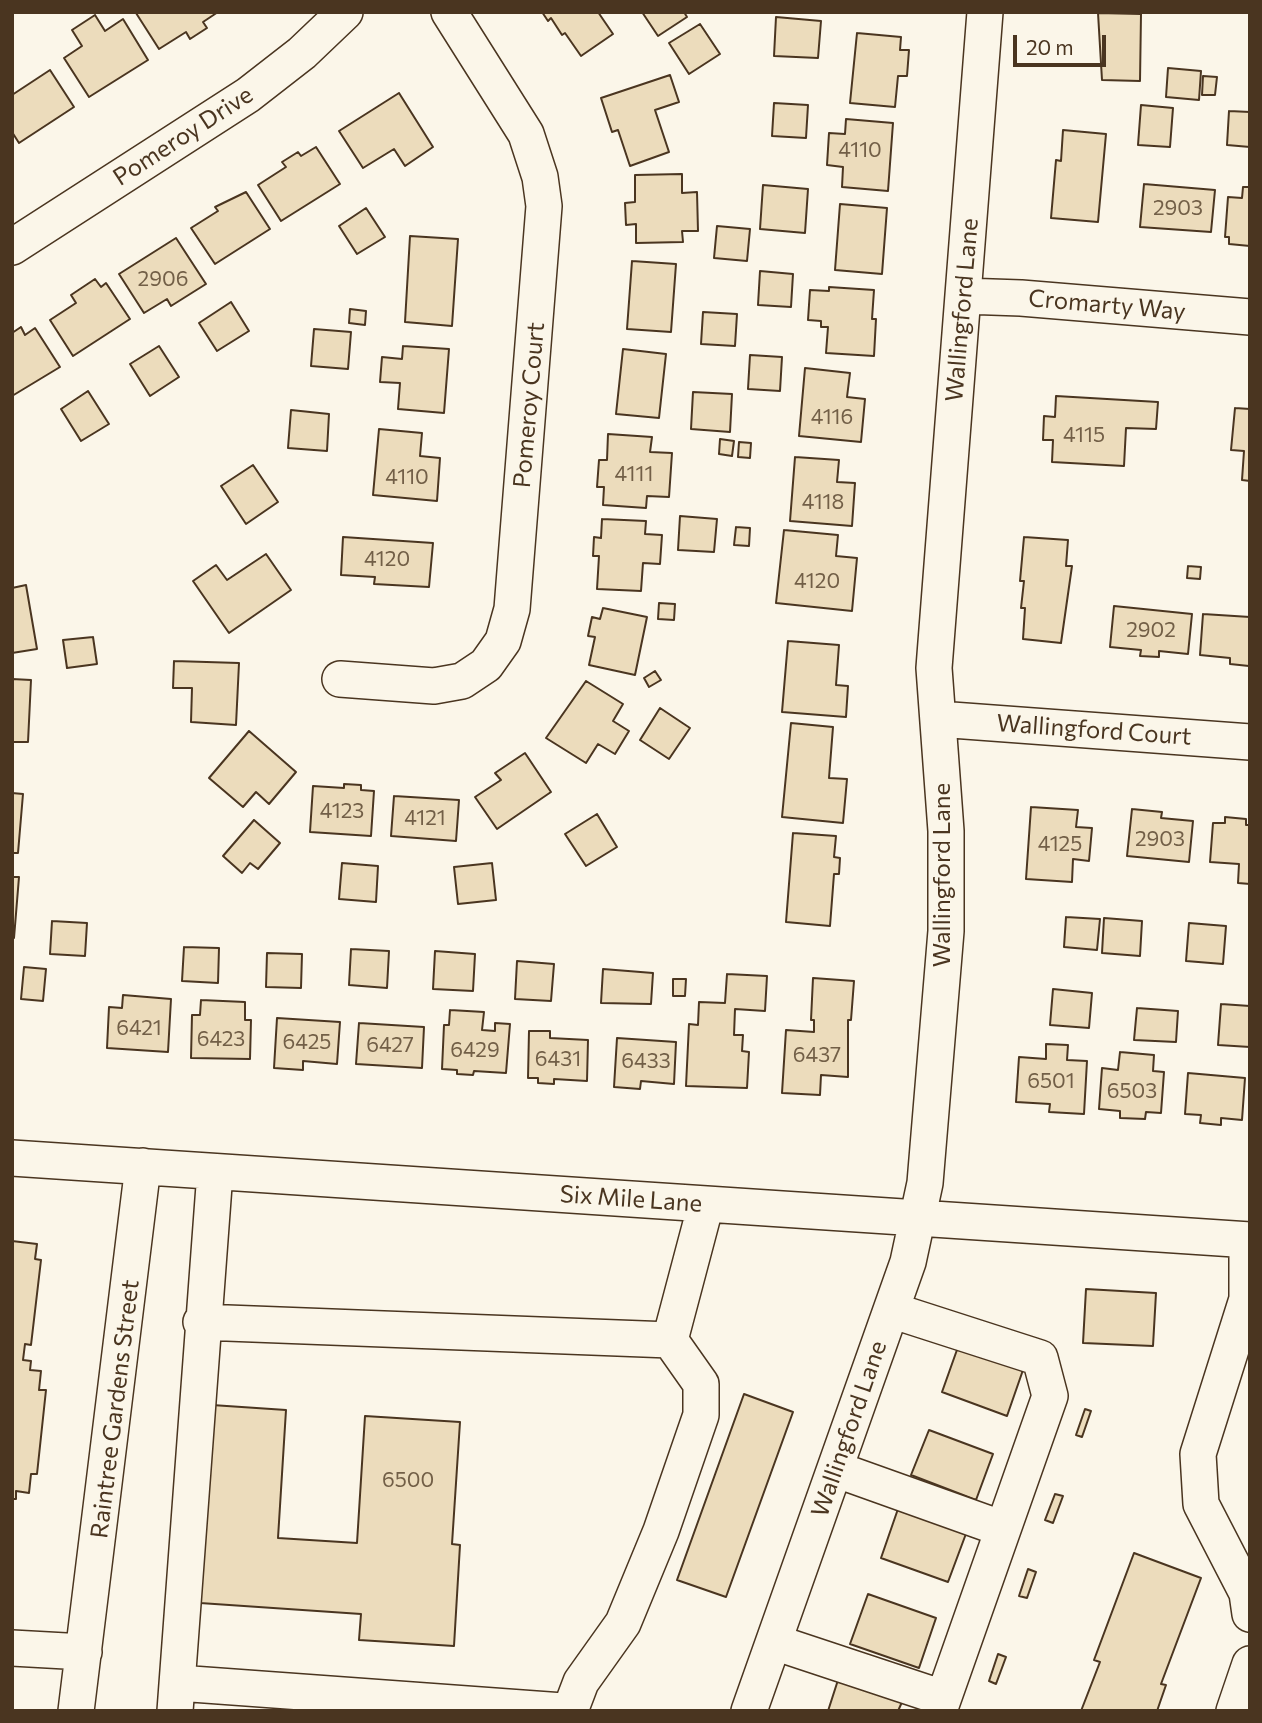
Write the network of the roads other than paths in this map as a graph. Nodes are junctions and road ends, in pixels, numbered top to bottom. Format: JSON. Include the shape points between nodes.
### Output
{"nodes":[{"id":1,"x":345,"y":12,"type":"edge"},
{"id":2,"x":449,"y":12,"type":"edge"},
{"id":3,"x":985,"y":12,"type":"edge"},
{"id":4,"x":12,"y":247,"type":"edge"},
{"id":5,"x":963,"y":296,"type":"junction"},
{"id":6,"x":1250,"y":317,"type":"edge"},
{"id":7,"x":340,"y":679,"type":"dead end"},
{"id":8,"x":938,"y":719,"type":"junction"},
{"id":9,"x":1250,"y":742,"type":"edge"},
{"id":10,"x":12,"y":1158,"type":"edge"},
{"id":11,"x":144,"y":1166,"type":"junction"},
{"id":12,"x":215,"y":1172,"type":"junction"},
{"id":13,"x":706,"y":1204,"type":"junction"},
{"id":14,"x":919,"y":1217,"type":"junction"},
{"id":15,"x":1248,"y":1240,"type":"edge"},
{"id":16,"x":891,"y":1310,"type":"junction"},
{"id":17,"x":201,"y":1322,"type":"junction"},
{"id":18,"x":670,"y":1340,"type":"junction"},
{"id":19,"x":835,"y":1469,"type":"junction"},
{"id":20,"x":1003,"y":1529,"type":"junction"},
{"id":21,"x":1250,"y":1614,"type":"edge"},
{"id":22,"x":774,"y":1642,"type":"junction"},
{"id":23,"x":12,"y":1648,"type":"edge"},
{"id":24,"x":84,"y":1652,"type":"junction"},
{"id":25,"x":1250,"y":1664,"type":"edge"},
{"id":26,"x":176,"y":1697,"type":"edge"},
{"id":27,"x":941,"y":1705,"type":"edge"},
{"id":28,"x":76,"y":1711,"type":"edge"},
{"id":29,"x":563,"y":1711,"type":"edge"},
{"id":30,"x":570,"y":1711,"type":"edge"},
{"id":31,"x":749,"y":1711,"type":"edge"},
{"id":32,"x":1234,"y":1711,"type":"edge"}],
"edges":[{"from":1,"to":4,"type":"street","name":"Pomeroy Drive","via":[[248,95]]},
{"from":2,"to":7,"type":"street","name":"Pomeroy Court","via":[[526,134],[544,206],[512,608],[503,641],[486,665],[462,681],[434,685]]},
{"from":3,"to":5,"type":"street","name":"Wallingford Lane"},
{"from":5,"to":6,"type":"street","name":"Cromarty Way"},
{"from":5,"to":8,"type":"street","name":"Wallingford Lane","via":[[934,668]]},
{"from":8,"to":9,"type":"street","name":"Wallingford Court"},
{"from":8,"to":14,"type":"street","name":"Wallingford Lane","via":[[946,831],[946,931]]},
{"from":10,"to":11,"type":"street","name":"Six Mile Lane"},
{"from":11,"to":12,"type":"street","name":"Six Mile Lane"},
{"from":11,"to":24,"type":"street","name":"Raintree Gardens Street"},
{"from":12,"to":13,"type":"street","name":"Six Mile Lane"},
{"from":12,"to":17,"type":"street"},
{"from":13,"to":14,"type":"street","name":"Six Mile Lane"},
{"from":13,"to":18,"type":"street"},
{"from":14,"to":15,"type":"street","name":"Six Mile Lane"},
{"from":14,"to":16,"type":"street","name":"Wallingford Lane"},
{"from":15,"to":21,"type":"street","via":[[1247,1299],[1198,1454],[1201,1504],[1247,1593]]},
{"from":16,"to":19,"type":"street","name":"Wallingford Lane"},
{"from":16,"to":20,"type":"street","via":[[1040,1358],[1050,1396]]},
{"from":17,"to":18,"type":"street"},
{"from":17,"to":26,"type":"street"},
{"from":18,"to":30,"type":"street","via":[[701,1384],[701,1415],[661,1531],[622,1623],[581,1682]]},
{"from":19,"to":20,"type":"street"},
{"from":19,"to":22,"type":"street","name":"Wallingford Lane"},
{"from":20,"to":27,"type":"street"},
{"from":22,"to":27,"type":"street"},
{"from":22,"to":31,"type":"street","name":"Wallingford Lane"},
{"from":23,"to":24,"type":"street"},
{"from":24,"to":28,"type":"street","name":"Raintree Gardens Street"},
{"from":25,"to":32,"type":"street"},
{"from":26,"to":29,"type":"street"}]}
